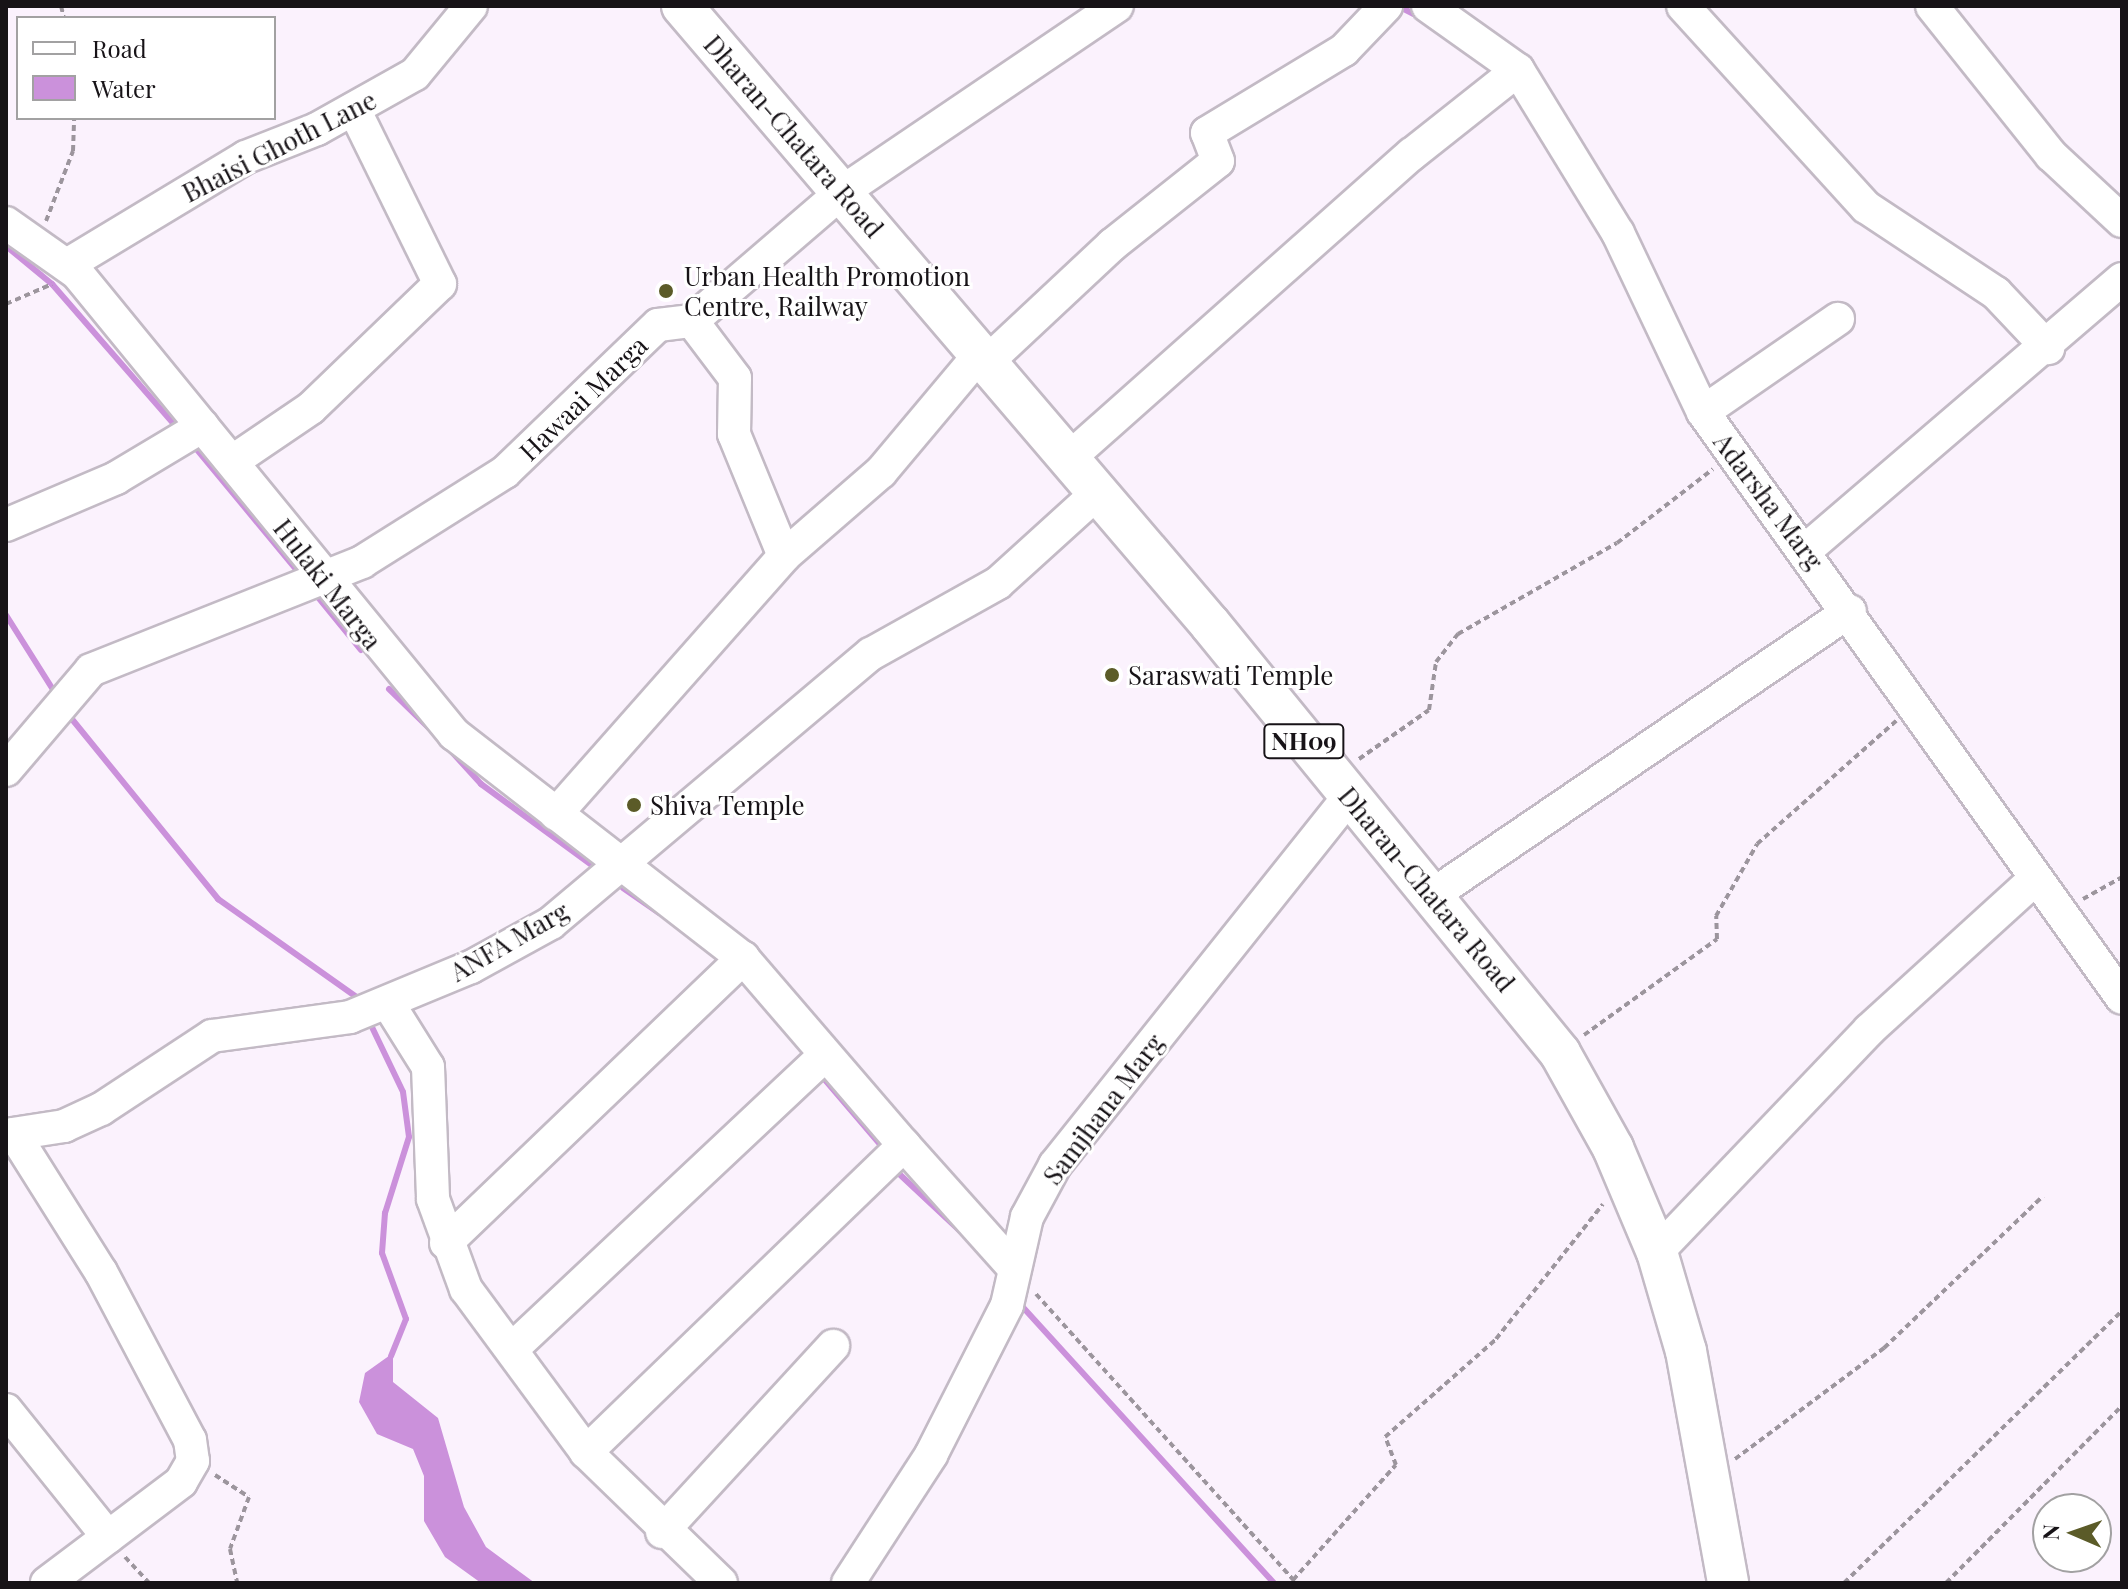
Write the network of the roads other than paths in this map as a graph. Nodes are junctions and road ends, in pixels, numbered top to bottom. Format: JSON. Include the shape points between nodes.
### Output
{"nodes":[{"id":1,"x":471,"y":6,"type":"edge"},
{"id":2,"x":682,"y":6,"type":"edge"},
{"id":3,"x":1386,"y":6,"type":"edge"},
{"id":4,"x":1428,"y":6,"type":"edge"},
{"id":5,"x":1683,"y":6,"type":"edge"},
{"id":6,"x":1932,"y":6,"type":"edge"},
{"id":7,"x":1120,"y":7,"type":"edge"},
{"id":8,"x":1518,"y":70,"type":"junction"},
{"id":9,"x":354,"y":109,"type":"junction"},
{"id":10,"x":842,"y":192,"type":"junction"},
{"id":11,"x":2122,"y":221,"type":"edge"},
{"id":12,"x":19,"y":231,"type":"edge"},
{"id":13,"x":72,"y":269,"type":"junction"},
{"id":14,"x":2122,"y":279,"type":"edge"},
{"id":15,"x":1838,"y":319,"type":"dead end"},
{"id":16,"x":692,"y":321,"type":"junction"},
{"id":17,"x":2048,"y":348,"type":"junction"},
{"id":18,"x":983,"y":358,"type":"junction"},
{"id":19,"x":1703,"y":412,"type":"junction"},
{"id":20,"x":203,"y":426,"type":"junction"},
{"id":21,"x":1067,"y":460,"type":"junction"},
{"id":22,"x":233,"y":461,"type":"junction"},
{"id":23,"x":1095,"y":495,"type":"junction"},
{"id":24,"x":6,"y":525,"type":"edge"},
{"id":25,"x":1807,"y":549,"type":"junction"},
{"id":26,"x":784,"y":556,"type":"junction"},
{"id":27,"x":319,"y":576,"type":"junction"},
{"id":28,"x":1850,"y":611,"type":"junction"},
{"id":29,"x":6,"y":770,"type":"edge"},
{"id":30,"x":1341,"y":785,"type":"junction"},
{"id":31,"x":556,"y":814,"type":"junction"},
{"id":32,"x":620,"y":868,"type":"junction"},
{"id":33,"x":2033,"y":881,"type":"junction"},
{"id":34,"x":1434,"y":894,"type":"junction"},
{"id":35,"x":743,"y":958,"type":"junction"},
{"id":36,"x":2119,"y":990,"type":"edge"},
{"id":37,"x":388,"y":1003,"type":"junction"},
{"id":38,"x":825,"y":1055,"type":"junction"},
{"id":39,"x":10,"y":1134,"type":"edge"},
{"id":40,"x":904,"y":1145,"type":"junction"},
{"id":41,"x":446,"y":1243,"type":"junction"},
{"id":42,"x":1657,"y":1252,"type":"junction"},
{"id":43,"x":1014,"y":1268,"type":"junction"},
{"id":44,"x":833,"y":1346,"type":"dead end"},
{"id":45,"x":512,"y":1349,"type":"junction"},
{"id":46,"x":6,"y":1410,"type":"edge"},
{"id":47,"x":586,"y":1452,"type":"junction"},
{"id":48,"x":662,"y":1532,"type":"junction"},
{"id":49,"x":108,"y":1537,"type":"junction"},
{"id":50,"x":47,"y":1583,"type":"edge"},
{"id":51,"x":721,"y":1583,"type":"edge"},
{"id":52,"x":848,"y":1583,"type":"edge"},
{"id":53,"x":1728,"y":1583,"type":"edge"}],
"edges":[{"from":1,"to":9,"type":"street","name":"Bhaisi Ghoth Lane","via":[[415,74]]},
{"from":2,"to":10,"type":"main road","name":"Dharan-Chatara Road","number":"NH09"},
{"from":3,"to":18,"type":"street","via":[[1344,50],[1207,133],[1218,161]]},
{"from":4,"to":8,"type":"street","name":"Adarsha Marg"},
{"from":5,"to":17,"type":"street","via":[[1866,207],[1996,293]]},
{"from":6,"to":11,"type":"street","via":[[2051,155]]},
{"from":7,"to":10,"type":"street","name":"Hawaai Marga"},
{"from":8,"to":19,"type":"street","name":"Adarsha Marg","via":[[1618,233]]},
{"from":8,"to":21,"type":"street"},
{"from":9,"to":13,"type":"street","name":"Bhaisi Ghoth Lane","via":[[246,157]]},
{"from":9,"to":22,"type":"street","via":[[440,284],[311,408]]},
{"from":10,"to":16,"type":"street","name":"Hawaai Marga"},
{"from":10,"to":18,"type":"main road","name":"Dharan-Chatara Road","number":"NH09"},
{"from":12,"to":13,"type":"street","name":"Hulaki Marga"},
{"from":13,"to":20,"type":"street","name":"Hulaki Marga"},
{"from":14,"to":17,"type":"street"},
{"from":15,"to":19,"type":"street"},
{"from":16,"to":26,"type":"street","via":[[735,378],[734,434]]},
{"from":16,"to":27,"type":"street","name":"Hawaai Marga","via":[[658,325],[505,472],[416,533]]},
{"from":17,"to":25,"type":"street"},
{"from":18,"to":21,"type":"main road","name":"Dharan-Chatara Road","number":"NH09"},
{"from":18,"to":26,"type":"street","via":[[881,472]]},
{"from":19,"to":25,"type":"street","name":"Adarsha Marg"},
{"from":20,"to":22,"type":"street","name":"Hulaki Marga"},
{"from":20,"to":24,"type":"street","via":[[116,478]]},
{"from":21,"to":23,"type":"main road","name":"Dharan-Chatara Road","number":"NH09"},
{"from":22,"to":27,"type":"street","name":"Hulaki Marga"},
{"from":23,"to":30,"type":"main road","name":"Dharan-Chatara Road","number":"NH09"},
{"from":23,"to":32,"type":"street","name":"ANFA Marg","via":[[998,583],[871,654]]},
{"from":25,"to":28,"type":"street","name":"Adarsha Marg"},
{"from":26,"to":31,"type":"street"},
{"from":27,"to":29,"type":"street","name":"Hawaai Marga","via":[[135,650],[61,699]]},
{"from":27,"to":31,"type":"street","name":"Hulaki Marga","via":[[454,734]]},
{"from":28,"to":33,"type":"street","name":"Adarsha Marg"},
{"from":28,"to":34,"type":"street"},
{"from":30,"to":34,"type":"main road","name":"Dharan-Chatara Road","number":"NH09"},
{"from":30,"to":43,"type":"street","name":"Samjhana Marg","via":[[1055,1165],[1027,1217]]},
{"from":31,"to":32,"type":"street","name":"Hulaki Marga"},
{"from":32,"to":35,"type":"street","name":"Hulaki Marga"},
{"from":32,"to":37,"type":"street","name":"ANFA Marg","via":[[551,923]]},
{"from":33,"to":36,"type":"street","name":"Adarsha Marg"},
{"from":33,"to":42,"type":"street","via":[[1869,1030]]},
{"from":34,"to":42,"type":"main road","name":"Dharan-Chatara Road","number":"NH09","via":[[1560,1053],[1625,1177]]},
{"from":35,"to":38,"type":"street","name":"Hulaki Marga"},
{"from":35,"to":41,"type":"street"},
{"from":37,"to":39,"type":"street","name":"ANFA Marg","via":[[350,1017],[212,1036],[101,1109],[64,1126]]},
{"from":37,"to":41,"type":"street","via":[[428,1067],[433,1199]]},
{"from":38,"to":40,"type":"street","name":"Hulaki Marga"},
{"from":38,"to":45,"type":"street"},
{"from":39,"to":49,"type":"street","via":[[101,1272],[190,1440],[193,1461],[181,1482]]},
{"from":40,"to":43,"type":"street","name":"Hulaki Marga"},
{"from":40,"to":47,"type":"street"},
{"from":41,"to":45,"type":"street","via":[[466,1289]]},
{"from":42,"to":53,"type":"main road","name":"Dharan-Chatara Road","number":"NH09","via":[[1710,1476]]},
{"from":43,"to":52,"type":"street","name":"Samjhana Marg","via":[[1007,1305],[931,1455]]},
{"from":44,"to":48,"type":"street"},
{"from":45,"to":47,"type":"street"},
{"from":46,"to":49,"type":"street"},
{"from":47,"to":48,"type":"street"},
{"from":48,"to":51,"type":"street"},
{"from":49,"to":50,"type":"street"}]}
